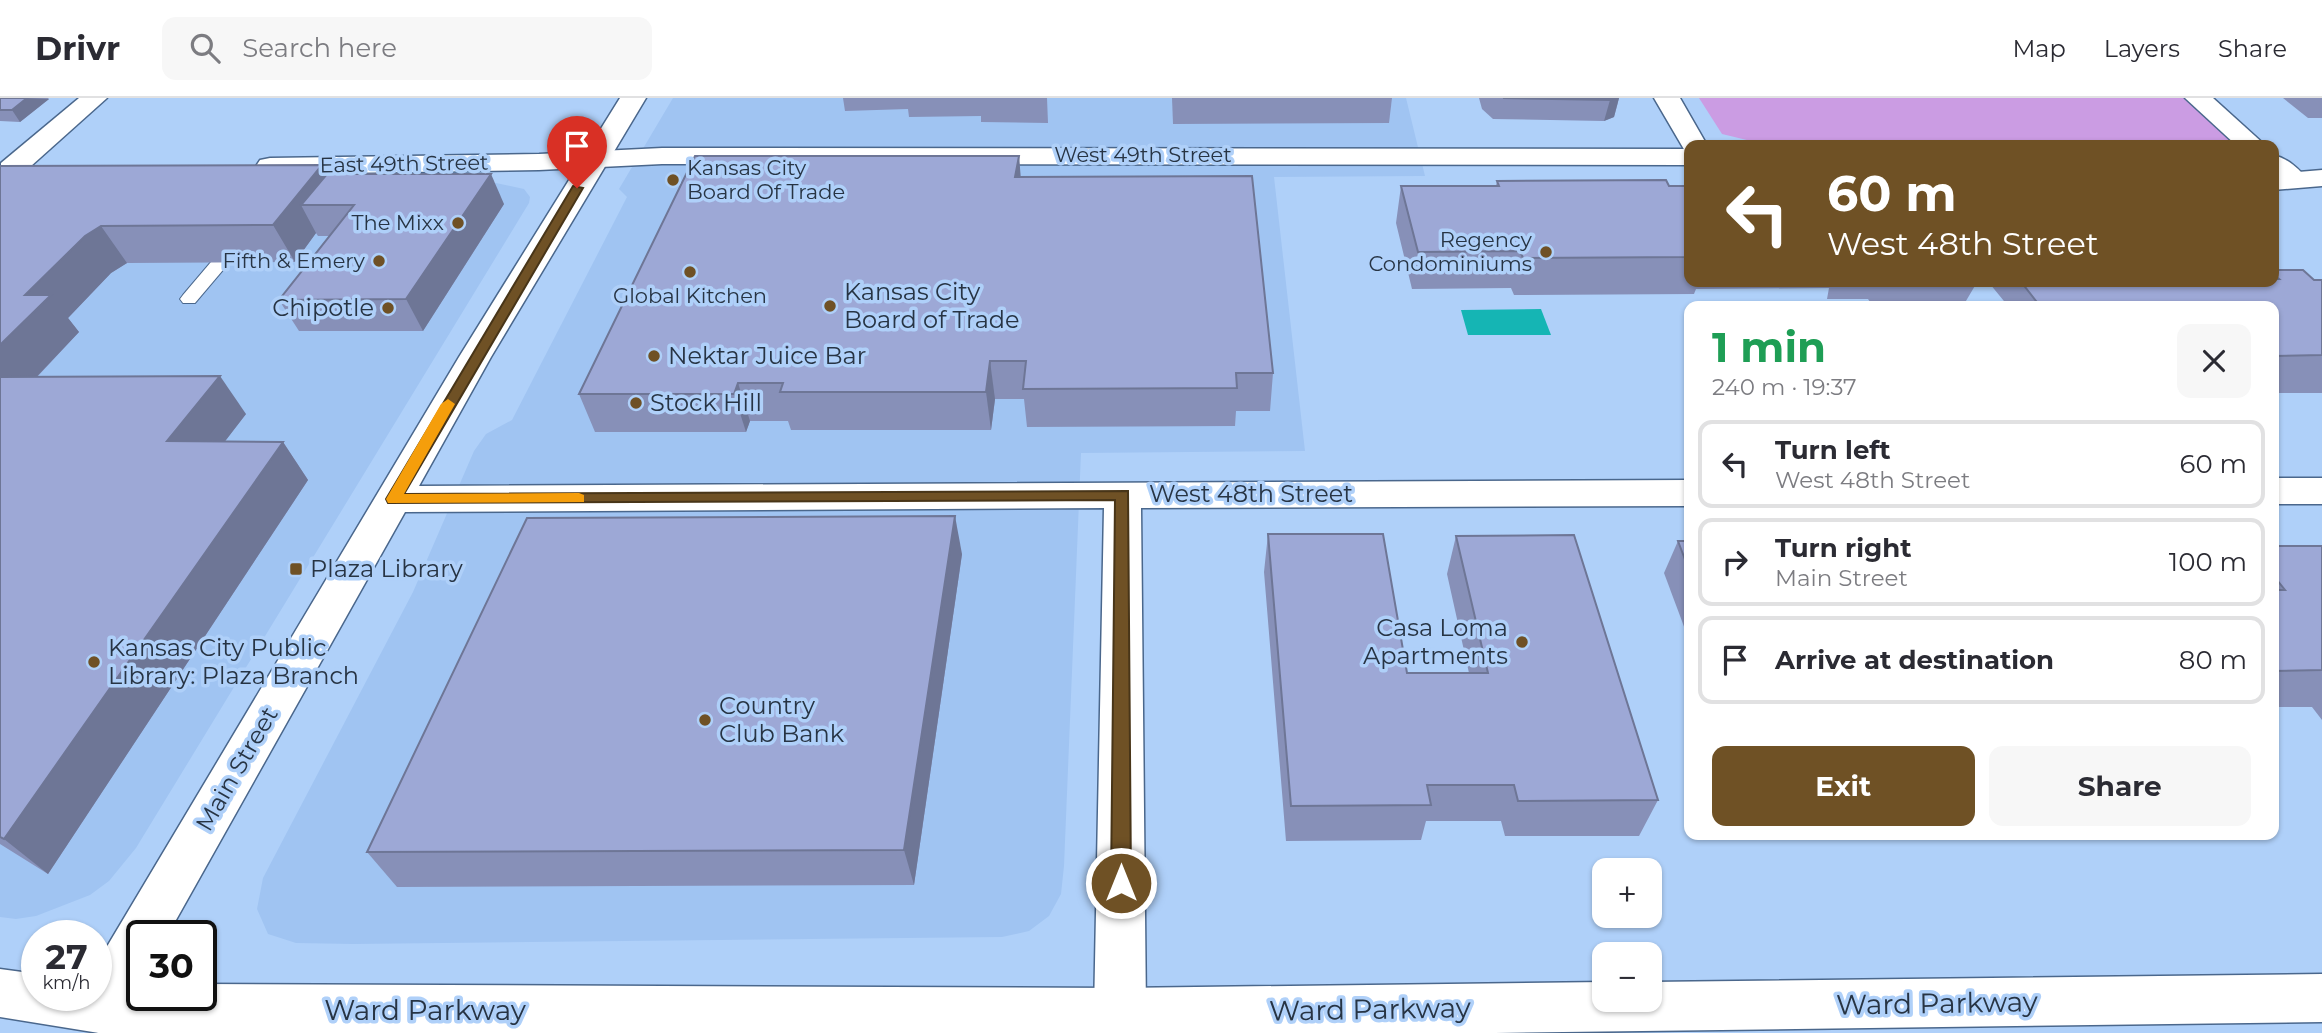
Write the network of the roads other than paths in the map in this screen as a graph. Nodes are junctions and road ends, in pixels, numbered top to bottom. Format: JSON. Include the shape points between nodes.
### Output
{"nodes":[{"id":1,"x":94,"y":98,"type":"edge"},
{"id":2,"x":633,"y":98,"type":"edge"},
{"id":3,"x":1667,"y":98,"type":"edge"},
{"id":4,"x":2198,"y":98,"type":"edge"},
{"id":5,"x":1692,"y":140,"type":"edge"},
{"id":6,"x":2246,"y":140,"type":"edge"},
{"id":7,"x":1684,"y":157,"type":"edge"},
{"id":8,"x":598,"y":159,"type":"junction"},
{"id":9,"x":241,"y":167,"type":"edge"},
{"id":10,"x":6,"y":169,"type":"edge"},
{"id":11,"x":46,"y":169,"type":"edge"},
{"id":12,"x":2280,"y":176,"type":"edge"},
{"id":13,"x":2322,"y":177,"type":"edge"},
{"id":14,"x":243,"y":235,"type":"edge"},
{"id":15,"x":189,"y":299,"type":"dead end"},
{"id":16,"x":2279,"y":491,"type":"edge"},
{"id":17,"x":2322,"y":491,"type":"edge"},
{"id":18,"x":1684,"y":493,"type":"edge"},
{"id":19,"x":1123,"y":495,"type":"junction"},
{"id":20,"x":393,"y":499,"type":"junction"},
{"id":21,"x":112,"y":985,"type":"edge"},
{"id":22,"x":0,"y":993,"type":"edge"},
{"id":23,"x":21,"y":996,"type":"edge"},
{"id":24,"x":2322,"y":998,"type":"edge"},
{"id":25,"x":112,"y":1008,"type":"edge"},
{"id":26,"x":1120,"y":1023,"type":"edge"}],
"edges":[{"from":1,"to":10,"type":"main road"},
{"from":2,"to":8,"type":"main road","name":"Main Street"},
{"from":3,"to":5,"type":"main road"},
{"from":4,"to":6,"type":"main road"},
{"from":7,"to":8,"type":"main road","name":"West 49th Street","via":[[743,155]]},
{"from":8,"to":9,"type":"main road","name":"East 49th Street"},
{"from":8,"to":20,"type":"main road","name":"Main Street"},
{"from":10,"to":11,"type":"main road"},
{"from":12,"to":13,"type":"main road"},
{"from":14,"to":15,"type":"lane"},
{"from":16,"to":17,"type":"main road"},
{"from":18,"to":19,"type":"main road","name":"West 48th Street"},
{"from":19,"to":20,"type":"main road","name":"West 48th Street"},
{"from":19,"to":26,"type":"main road"},
{"from":20,"to":21,"type":"main road","name":"Main Street"},
{"from":22,"to":23,"type":"main road","name":"Ward Parkway"},
{"from":24,"to":26,"type":"main road","name":"Ward Parkway"},
{"from":25,"to":26,"type":"main road","name":"Ward Parkway"}]}
